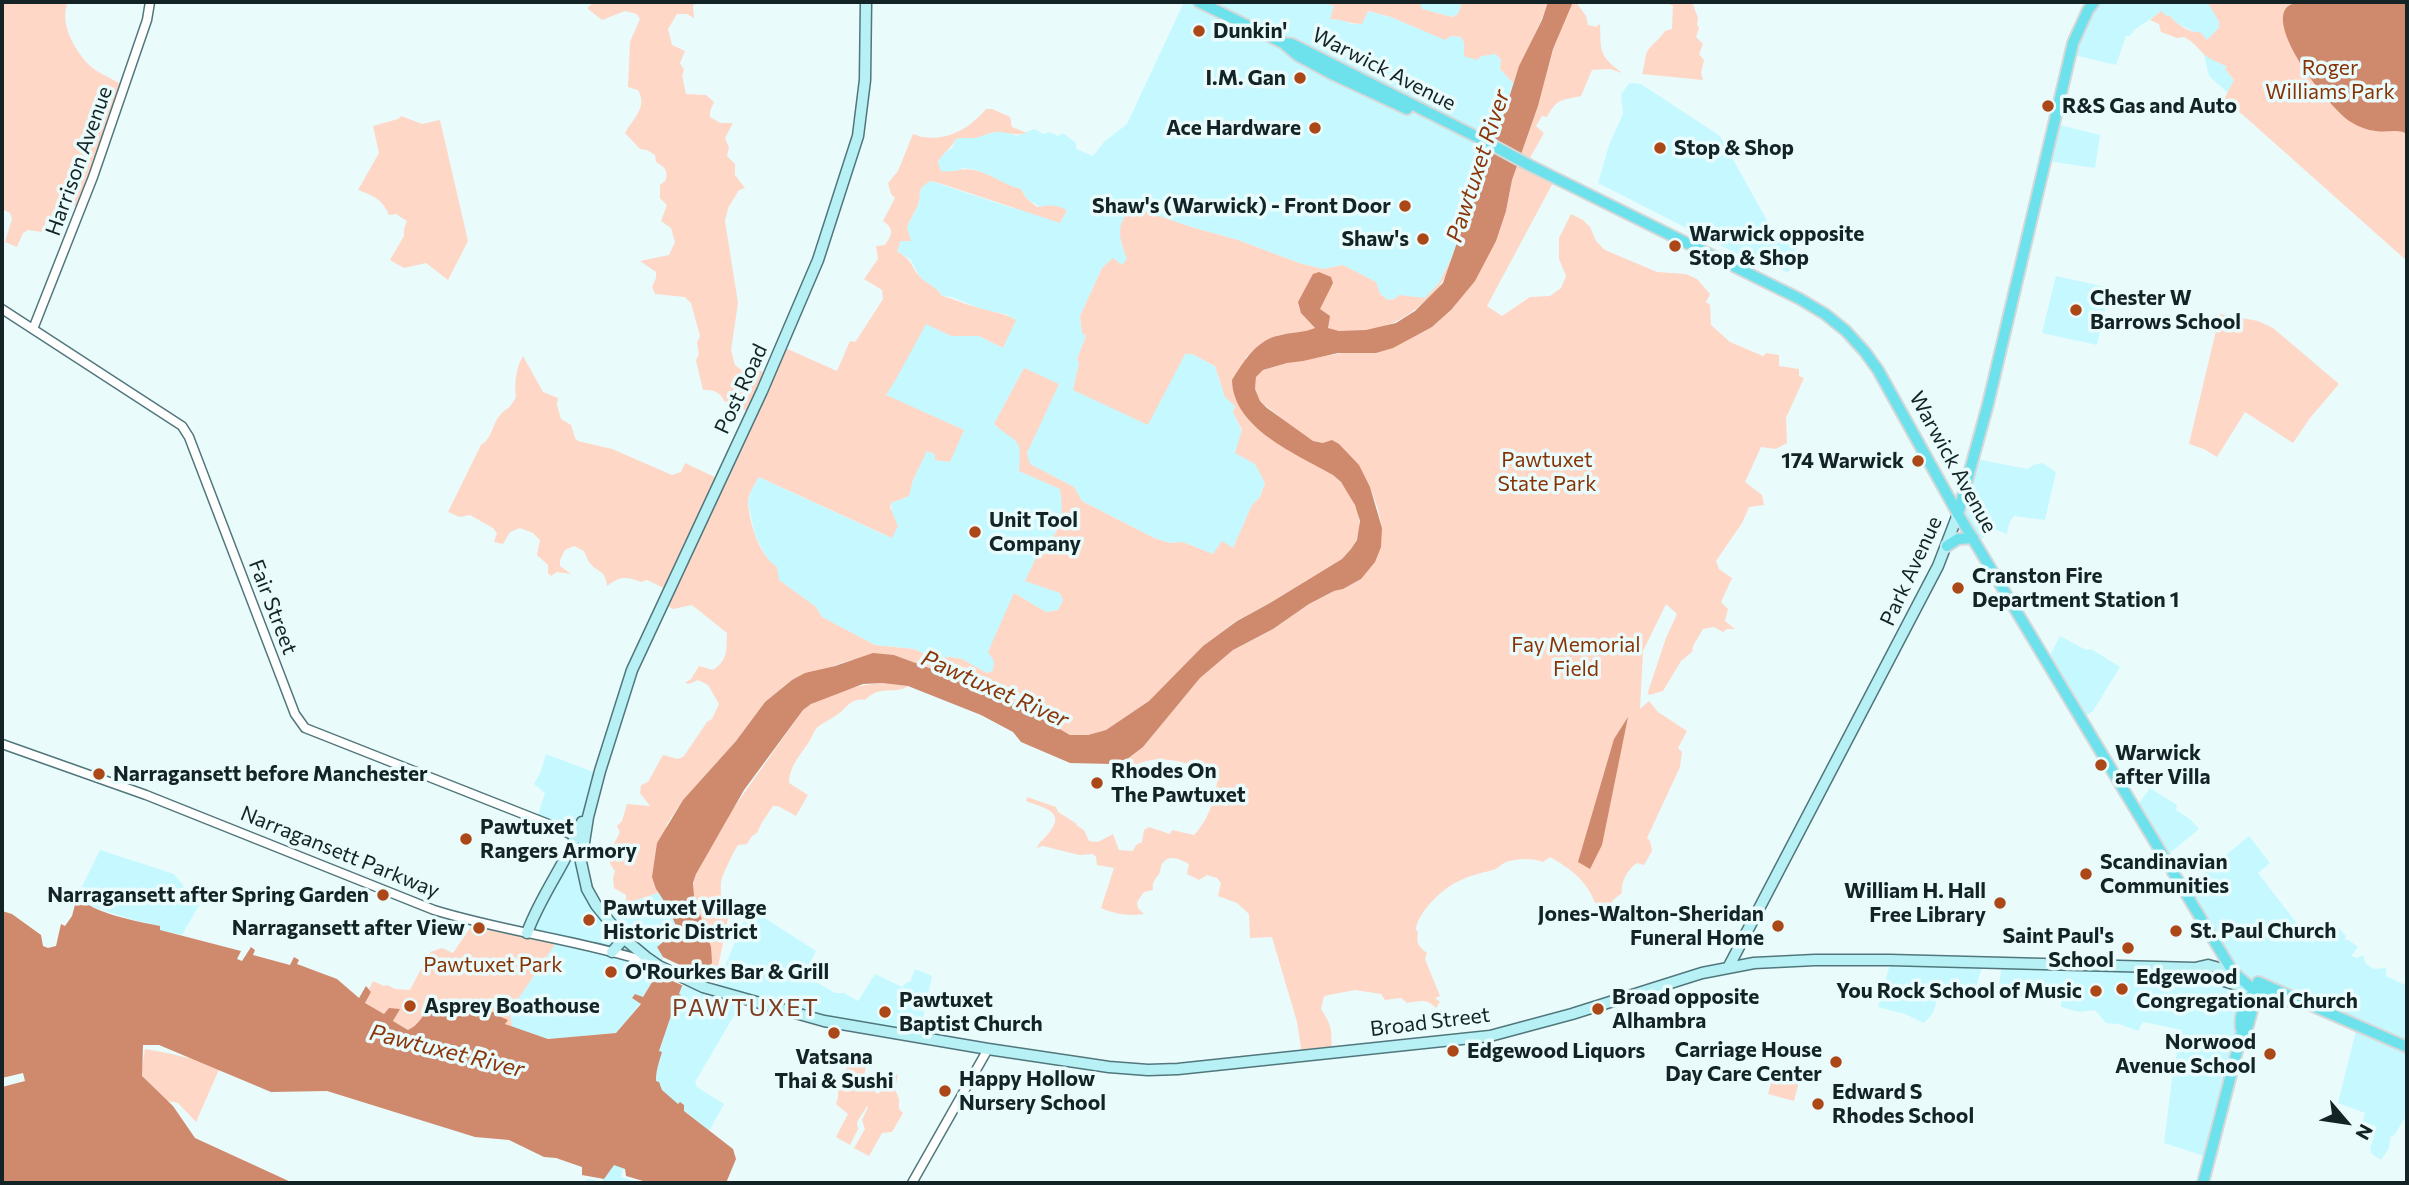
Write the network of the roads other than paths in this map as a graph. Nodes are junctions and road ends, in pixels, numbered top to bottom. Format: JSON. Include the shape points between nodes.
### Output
{"nodes":[{"id":1,"x":150,"y":2,"type":"edge"},
{"id":2,"x":866,"y":2,"type":"edge"},
{"id":3,"x":1199,"y":2,"type":"edge"},
{"id":4,"x":2094,"y":2,"type":"edge"},
{"id":5,"x":2,"y":309,"type":"edge"},
{"id":6,"x":33,"y":329,"type":"junction"},
{"id":7,"x":1958,"y":514,"type":"junction"},
{"id":8,"x":1973,"y":538,"type":"junction"},
{"id":9,"x":1947,"y":546,"type":"junction"},
{"id":10,"x":2,"y":744,"type":"edge"},
{"id":11,"x":598,"y":779,"type":"junction"},
{"id":12,"x":576,"y":837,"type":"junction"},
{"id":13,"x":527,"y":933,"type":"junction"},
{"id":14,"x":621,"y":936,"type":"junction"},
{"id":15,"x":612,"y":952,"type":"junction"},
{"id":16,"x":659,"y":966,"type":"junction"},
{"id":17,"x":1729,"y":966,"type":"junction"},
{"id":18,"x":2195,"y":968,"type":"junction"},
{"id":19,"x":671,"y":972,"type":"joint"},
{"id":20,"x":2233,"y":972,"type":"junction"},
{"id":21,"x":2257,"y":990,"type":"junction"},
{"id":22,"x":2407,"y":1047,"type":"edge"},
{"id":23,"x":988,"y":1049,"type":"junction"},
{"id":24,"x":912,"y":1183,"type":"edge"},
{"id":25,"x":2203,"y":1183,"type":"edge"}],
"edges":[{"from":1,"to":6,"type":"street","name":"Harrison Avenue","via":[[95,170]]},
{"from":2,"to":11,"type":"main road","name":"Post Road","via":[[865,80],[858,136],[818,260],[632,670]]},
{"from":3,"to":7,"type":"main road","name":"Warwick Avenue","via":[[1292,44],[1830,317],[1872,360]]},
{"from":4,"to":7,"type":"main road","name":"Park Avenue","via":[[2073,43]]},
{"from":5,"to":6,"type":"street","name":"Fair Street"},
{"from":6,"to":12,"type":"street","name":"Fair Street","via":[[188,433],[295,714],[305,728]]},
{"from":7,"to":8,"type":"main road","name":"Warwick Avenue"},
{"from":7,"to":9,"type":"main road","name":"Park Avenue"},
{"from":8,"to":9,"type":"main road"},
{"from":8,"to":20,"type":"main road","name":"Warwick Avenue"},
{"from":9,"to":17,"type":"main road","name":"Park Avenue"},
{"from":10,"to":13,"type":"street","name":"Narragansett Parkway","via":[[146,795],[434,910]]},
{"from":11,"to":12,"type":"main road","name":"Post Road"},
{"from":11,"to":14,"type":"main road","name":"Post Road","via":[[581,862],[590,896]]},
{"from":12,"to":13,"type":"main road","name":"Post Road"},
{"from":13,"to":15,"type":"street","name":"Narragansett Parkway"},
{"from":14,"to":15,"type":"main road"},
{"from":14,"to":16,"type":"main road","name":"Post Road"},
{"from":15,"to":16,"type":"street","name":"Narragansett Parkway"},
{"from":16,"to":19,"type":"main road","name":"Narragansett Parkway"},
{"from":17,"to":18,"type":"main road","name":"Broad Street","via":[[1831,960]]},
{"from":17,"to":23,"type":"main road","name":"Broad Street","via":[[1490,1036],[1148,1070]]},
{"from":18,"to":20,"type":"main road","name":"Broad Street","via":[[2208,965]]},
{"from":18,"to":21,"type":"main road","name":"Broad Street","via":[[2202,975]]},
{"from":19,"to":23,"type":"main road","name":"Broad Street","via":[[743,1000],[824,1021]]},
{"from":20,"to":21,"type":"main road","name":"Broad Street"},
{"from":21,"to":22,"type":"main road","name":"Broad Street","via":[[2300,1002]]},
{"from":21,"to":25,"type":"main road"},
{"from":23,"to":24,"type":"street"}]}
